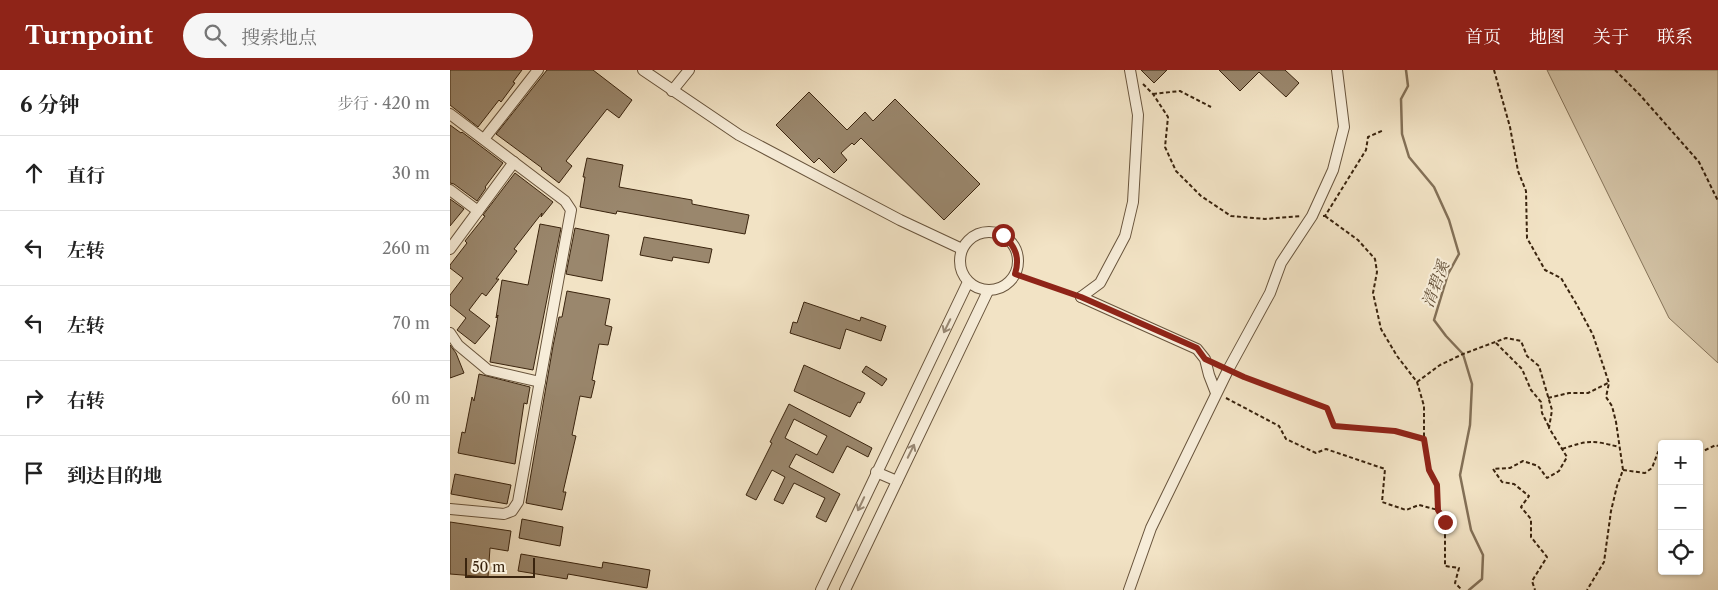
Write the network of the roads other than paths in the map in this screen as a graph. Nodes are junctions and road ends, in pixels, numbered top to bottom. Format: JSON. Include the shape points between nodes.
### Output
{"nodes":[{"id":1,"x":538,"y":70,"type":"edge"},
{"id":2,"x":643,"y":70,"type":"edge"},
{"id":3,"x":689,"y":70,"type":"edge"},
{"id":4,"x":1337,"y":70,"type":"edge"},
{"id":5,"x":1131,"y":71,"type":"edge"},
{"id":6,"x":672,"y":91,"type":"junction"},
{"id":7,"x":450,"y":114,"type":"edge"},
{"id":8,"x":484,"y":139,"type":"junction"},
{"id":9,"x":514,"y":162,"type":"junction"},
{"id":10,"x":450,"y":190,"type":"edge"},
{"id":11,"x":478,"y":211,"type":"junction"},
{"id":12,"x":450,"y":249,"type":"edge"},
{"id":13,"x":962,"y":250,"type":"junction"},
{"id":14,"x":968,"y":282,"type":"junction"},
{"id":15,"x":988,"y":291,"type":"junction"},
{"id":16,"x":450,"y":333,"type":"edge"},
{"id":17,"x":540,"y":382,"type":"junction"},
{"id":18,"x":1216,"y":393,"type":"junction"},
{"id":19,"x":876,"y":472,"type":"junction"},
{"id":20,"x":897,"y":481,"type":"junction"},
{"id":21,"x":450,"y":509,"type":"edge"},
{"id":22,"x":821,"y":590,"type":"edge"},
{"id":23,"x":844,"y":590,"type":"edge"},
{"id":24,"x":1129,"y":590,"type":"edge"}],
"edges":[{"from":1,"to":8,"type":"street"},
{"from":2,"to":6,"type":"street"},
{"from":3,"to":6,"type":"street"},
{"from":4,"to":18,"type":"street","via":[[1344,127],[1333,170],[1312,216],[1280,263],[1270,293]]},
{"from":5,"to":18,"type":"street","via":[[1138,115],[1133,202],[1124,236],[1100,284],[1081,297],[1197,348],[1205,359]]},
{"from":6,"to":13,"type":"street","via":[[739,135]]},
{"from":7,"to":8,"type":"street"},
{"from":8,"to":9,"type":"street"},
{"from":9,"to":11,"type":"street"},
{"from":9,"to":17,"type":"street","via":[[571,210]]},
{"from":10,"to":11,"type":"street"},
{"from":11,"to":12,"type":"street"},
{"from":13,"to":14,"type":"street","via":[[961,272]]},
{"from":13,"to":15,"type":"street","via":[[979,233],[1003,235],[1012,243],[1017,253],[1015,274],[999,289]]},
{"from":14,"to":15,"type":"street"},
{"from":14,"to":19,"type":"street","one_way":true},
{"from":20,"to":15,"type":"street","one_way":true},
{"from":16,"to":17,"type":"street","via":[[488,370]]},
{"from":17,"to":21,"type":"street","via":[[515,508],[508,514]]},
{"from":18,"to":24,"type":"street","via":[[1151,528]]},
{"from":19,"to":20,"type":"street"},
{"from":19,"to":22,"type":"street","one_way":true},
{"from":20,"to":23,"type":"street"}]}
